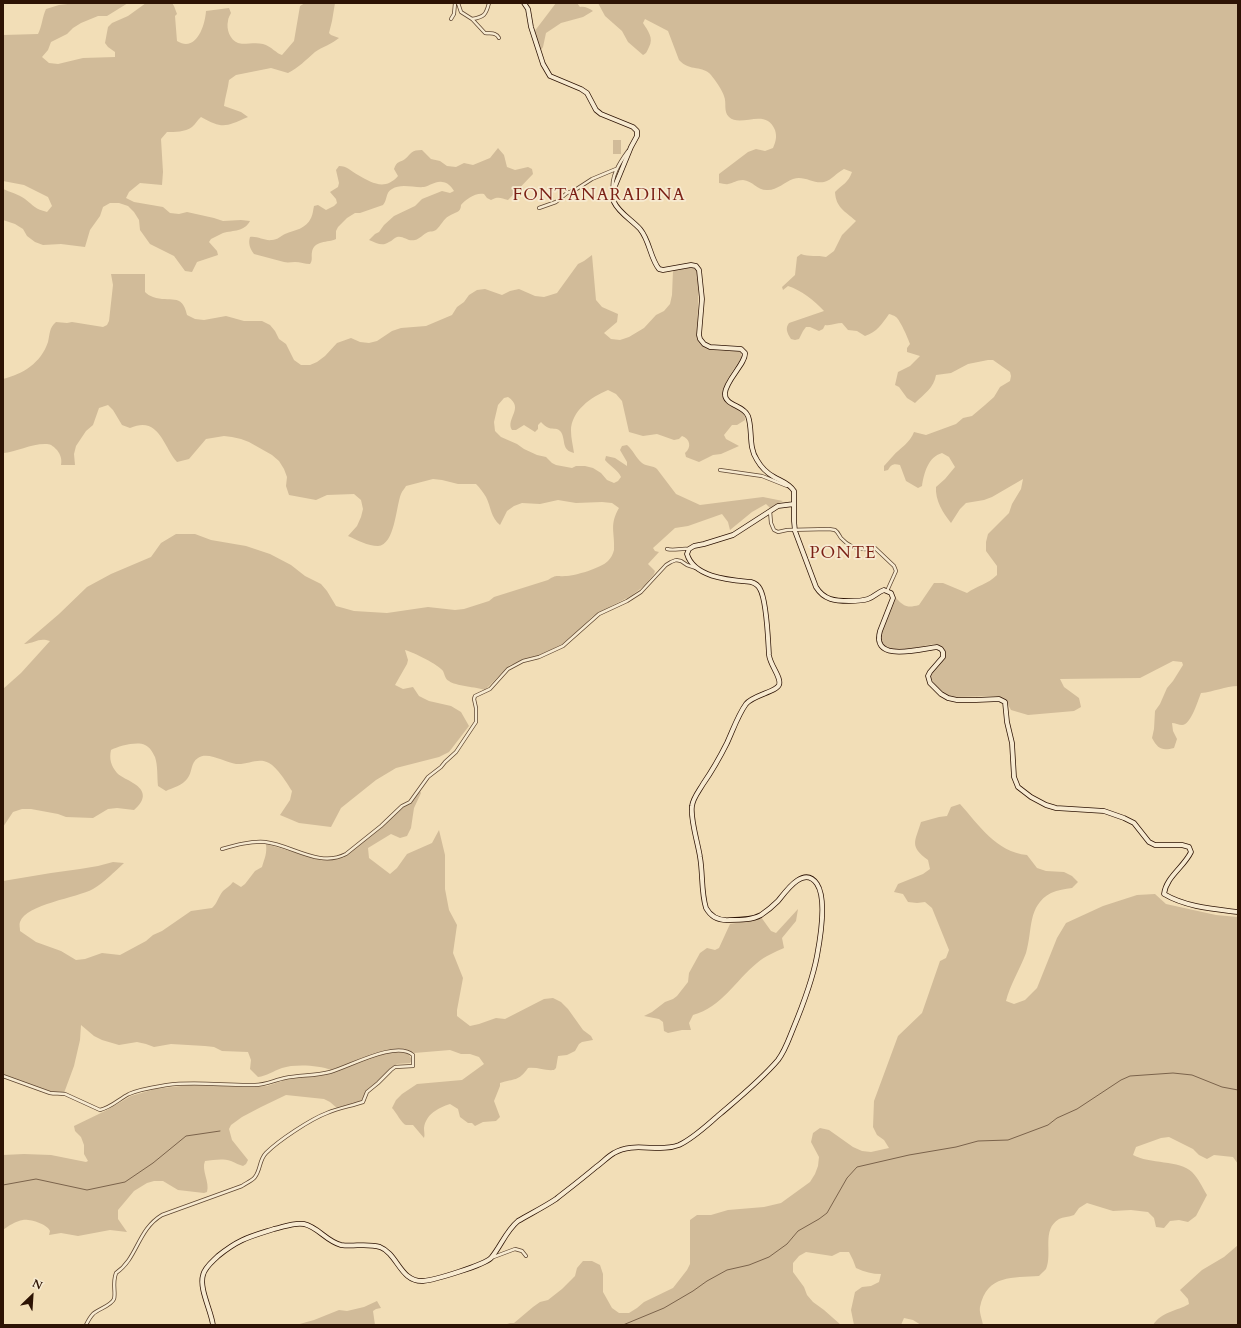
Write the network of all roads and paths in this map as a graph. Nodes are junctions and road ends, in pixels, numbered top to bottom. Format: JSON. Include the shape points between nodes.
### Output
{"nodes":[{"id":1,"x":455,"y":3,"type":"edge"},
{"id":2,"x":458,"y":3,"type":"edge"},
{"id":3,"x":488,"y":3,"type":"edge"},
{"id":4,"x":524,"y":3,"type":"edge"},
{"id":5,"x":451,"y":19,"type":"dead end"},
{"id":6,"x":472,"y":19,"type":"junction"},
{"id":7,"x":499,"y":38,"type":"dead end"},
{"id":8,"x":631,"y":147,"type":"junction"},
{"id":9,"x":616,"y":170,"type":"junction"},
{"id":10,"x":613,"y":193,"type":"junction"},
{"id":11,"x":539,"y":208,"type":"dead end"},
{"id":12,"x":720,"y":470,"type":"dead end"},
{"id":13,"x":789,"y":485,"type":"junction"},
{"id":14,"x":794,"y":504,"type":"junction"},
{"id":15,"x":770,"y":510,"type":"junction"},
{"id":16,"x":795,"y":531,"type":"junction"},
{"id":17,"x":667,"y":549,"type":"dead end"},
{"id":18,"x":689,"y":549,"type":"junction"},
{"id":19,"x":697,"y":568,"type":"junction"},
{"id":20,"x":887,"y":591,"type":"junction"},
{"id":21,"x":222,"y":849,"type":"dead end"},
{"id":22,"x":1238,"y":912,"type":"edge"},
{"id":23,"x":3,"y":1076,"type":"edge"},
{"id":24,"x":526,"y":1256,"type":"dead end"},
{"id":25,"x":491,"y":1258,"type":"junction"},
{"id":26,"x":86,"y":1325,"type":"edge"},
{"id":27,"x":213,"y":1325,"type":"edge"}],
"edges":[{"from":1,"to":5,"type":"street"},
{"from":2,"to":6,"type":"street","via":[[461,12]]},
{"from":3,"to":6,"type":"street","via":[[483,17]]},
{"from":4,"to":8,"type":"street","via":[[528,9],[530,27],[543,64],[550,76],[587,93],[601,114],[633,127],[637,131],[637,136]]},
{"from":6,"to":7,"type":"street","via":[[485,33],[497,34]]},
{"from":8,"to":9,"type":"street"},
{"from":8,"to":10,"type":"street"},
{"from":9,"to":10,"type":"street"},
{"from":9,"to":11,"type":"street","via":[[592,179],[556,202]]},
{"from":10,"to":13,"type":"street","via":[[613,200],[618,208],[645,236],[659,269],[692,265],[700,270],[700,339],[708,346],[744,352],[745,358],[733,376],[725,392],[726,396],[747,414],[756,460],[768,473]]},
{"from":12,"to":13,"type":"street","via":[[762,476]]},
{"from":13,"to":14,"type":"street","via":[[794,491]]},
{"from":14,"to":15,"type":"street"},
{"from":14,"to":16,"type":"street"},
{"from":15,"to":16,"type":"street","via":[[774,530]]},
{"from":15,"to":18,"type":"street","via":[[733,535]]},
{"from":16,"to":20,"type":"street","via":[[816,588],[824,597],[835,601],[860,601],[881,591]]},
{"from":16,"to":20,"type":"street","via":[[823,528],[835,530],[840,538],[853,547],[875,548],[896,571]]},
{"from":17,"to":18,"type":"street"},
{"from":18,"to":19,"type":"street","via":[[688,559]]},
{"from":19,"to":21,"type":"street","via":[[676,560],[671,562],[641,592],[599,614],[563,646],[508,669],[490,689],[475,696],[476,722],[456,752],[428,777],[410,802],[346,854],[316,858],[266,842],[253,842]]},
{"from":19,"to":25,"type":"street","via":[[721,579],[753,582],[760,588],[769,641],[769,657],[780,678],[776,690],[747,703],[693,803],[692,814],[705,903],[709,913],[717,919],[752,918],[770,908],[796,881],[808,878],[815,881],[820,888],[822,921],[817,960],[810,984],[779,1059],[692,1138],[677,1146],[629,1148],[615,1152],[554,1200],[513,1225]]},
{"from":20,"to":22,"type":"street","via":[[891,592],[893,598],[879,635],[880,644],[884,649],[897,652],[940,648],[943,657],[928,678],[941,694],[957,700],[997,698],[1004,701],[1012,743],[1014,777],[1018,787],[1031,797],[1056,808],[1104,811],[1124,818],[1134,823],[1155,845],[1189,847],[1191,852],[1188,859],[1167,883],[1164,894],[1173,900],[1205,908]]},
{"from":23,"to":26,"type":"street","via":[[50,1093],[65,1094],[100,1110],[113,1105],[128,1094],[162,1086],[255,1085],[332,1071],[390,1052],[405,1051],[413,1055],[413,1066],[395,1067],[390,1070],[367,1092],[363,1102],[327,1113],[277,1143],[261,1158],[255,1178],[249,1182],[155,1219],[145,1230],[123,1269],[116,1274],[114,1299],[92,1315]]},
{"from":24,"to":25,"type":"street","via":[[516,1249]]},
{"from":25,"to":27,"type":"street","via":[[455,1273],[420,1281],[403,1273],[390,1254],[379,1247],[336,1244],[307,1225],[293,1224],[238,1241],[207,1266],[203,1286]]}]}
